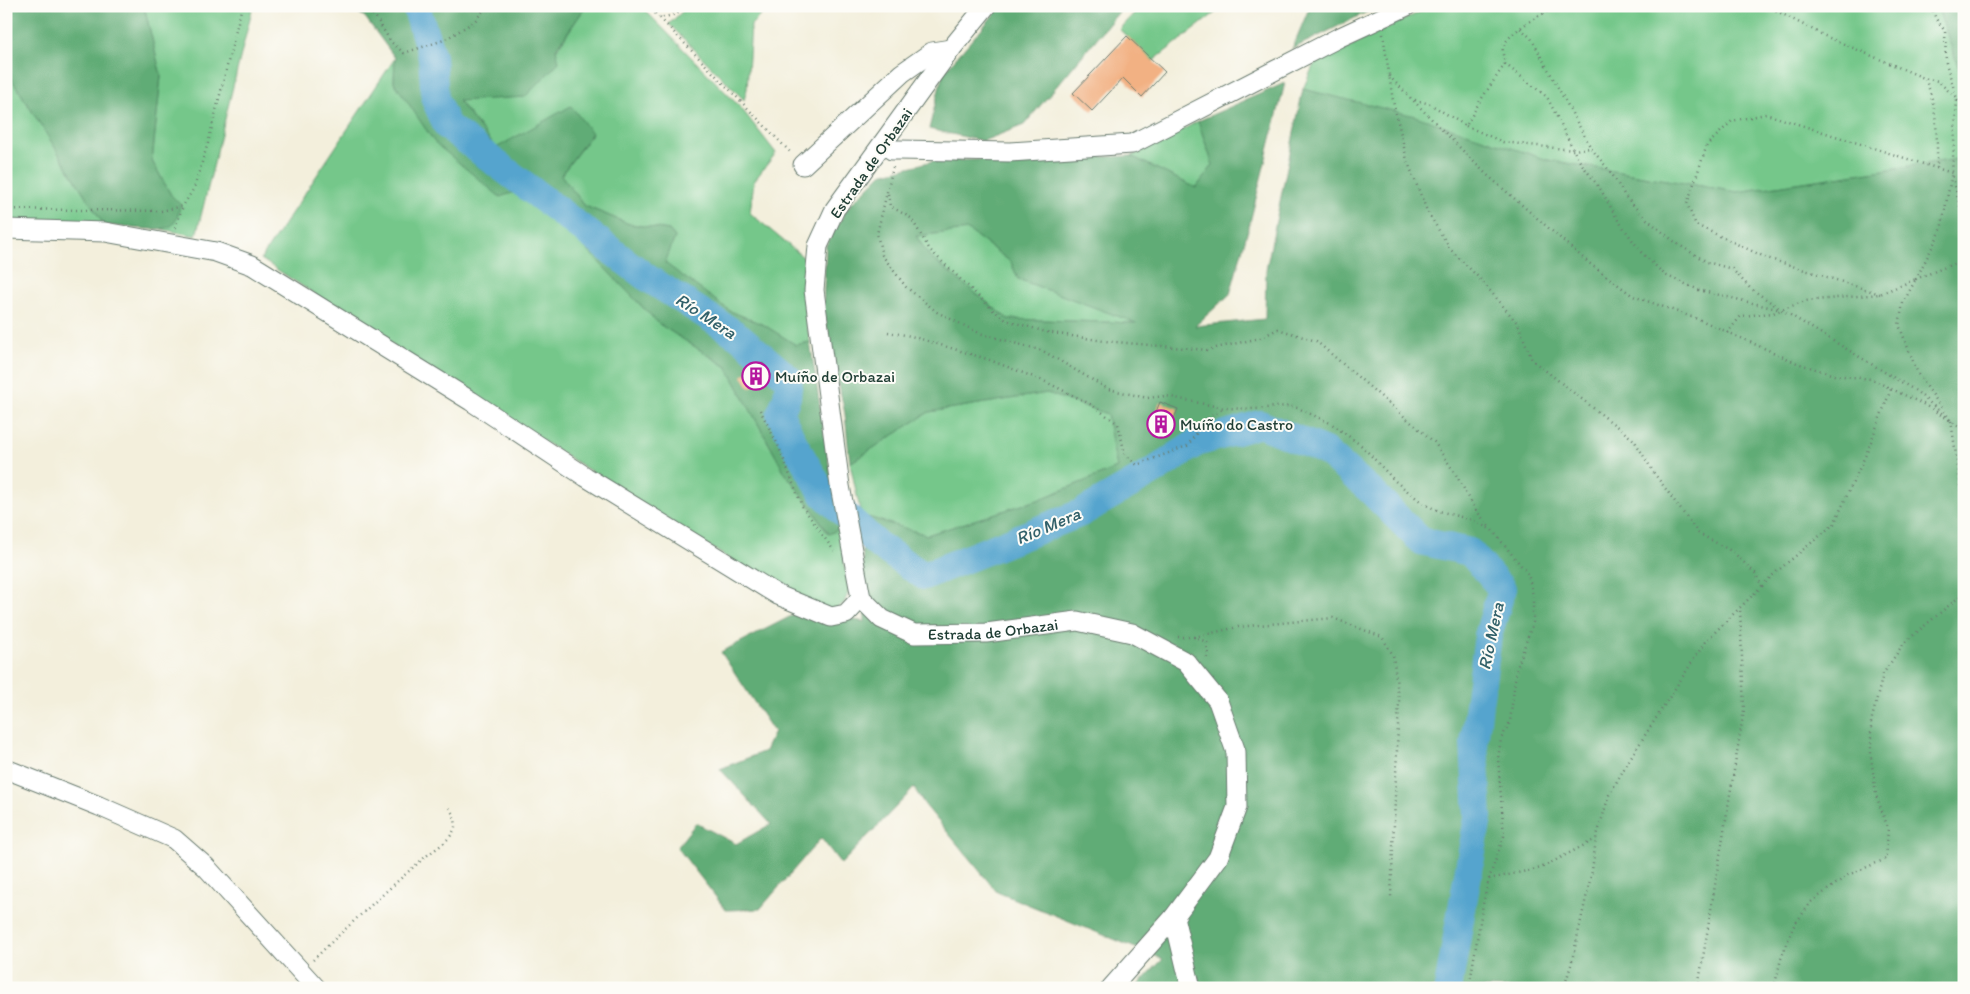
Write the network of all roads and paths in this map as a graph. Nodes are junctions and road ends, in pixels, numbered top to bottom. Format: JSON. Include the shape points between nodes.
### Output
{"nodes":[{"id":1,"x":242,"y":6,"type":"edge"},
{"id":2,"x":360,"y":6,"type":"edge"},
{"id":3,"x":487,"y":6,"type":"edge"},
{"id":4,"x":648,"y":6,"type":"edge"},
{"id":5,"x":684,"y":6,"type":"edge"},
{"id":6,"x":986,"y":6,"type":"edge"},
{"id":7,"x":1408,"y":6,"type":"edge"},
{"id":8,"x":1537,"y":6,"type":"edge"},
{"id":9,"x":1559,"y":6,"type":"edge"},
{"id":10,"x":1767,"y":6,"type":"edge"},
{"id":11,"x":1931,"y":6,"type":"edge"},
{"id":12,"x":1382,"y":12,"type":"edge"},
{"id":13,"x":1544,"y":14,"type":"junction"},
{"id":14,"x":660,"y":18,"type":"junction"},
{"id":15,"x":1520,"y":28,"type":"junction"},
{"id":16,"x":951,"y":49,"type":"junction"},
{"id":17,"x":1505,"y":64,"type":"junction"},
{"id":18,"x":1389,"y":76,"type":"junction"},
{"id":19,"x":1924,"y":78,"type":"junction"},
{"id":20,"x":1957,"y":99,"type":"junction"},
{"id":21,"x":1413,"y":100,"type":"junction"},
{"id":22,"x":1964,"y":111,"type":"edge"},
{"id":23,"x":1466,"y":126,"type":"junction"},
{"id":24,"x":782,"y":145,"type":"dead end"},
{"id":25,"x":892,"y":146,"type":"junction"},
{"id":26,"x":1590,"y":148,"type":"junction"},
{"id":27,"x":1573,"y":150,"type":"junction"},
{"id":28,"x":803,"y":165,"type":"dead end"},
{"id":29,"x":1937,"y":168,"type":"junction"},
{"id":30,"x":1952,"y":173,"type":"junction"},
{"id":31,"x":887,"y":191,"type":"junction"},
{"id":32,"x":183,"y":206,"type":"junction"},
{"id":33,"x":6,"y":209,"type":"edge"},
{"id":34,"x":1964,"y":216,"type":"edge"},
{"id":35,"x":6,"y":229,"type":"edge"},
{"id":36,"x":170,"y":244,"type":"junction"},
{"id":37,"x":1964,"y":261,"type":"edge"},
{"id":38,"x":1916,"y":279,"type":"junction"},
{"id":39,"x":1880,"y":294,"type":"junction"},
{"id":40,"x":1782,"y":310,"type":"junction"},
{"id":41,"x":888,"y":332,"type":"dead end"},
{"id":42,"x":1728,"y":333,"type":"junction"},
{"id":43,"x":1892,"y":389,"type":"junction"},
{"id":44,"x":1224,"y":408,"type":"junction"},
{"id":45,"x":760,"y":410,"type":"dead end"},
{"id":46,"x":1951,"y":421,"type":"junction"},
{"id":47,"x":1964,"y":431,"type":"edge"},
{"id":48,"x":1964,"y":509,"type":"edge"},
{"id":49,"x":1492,"y":530,"type":"junction"},
{"id":50,"x":837,"y":556,"type":"dead end"},
{"id":51,"x":1964,"y":584,"type":"edge"},
{"id":52,"x":1762,"y":586,"type":"junction"},
{"id":53,"x":861,"y":598,"type":"junction"},
{"id":54,"x":1740,"y":607,"type":"junction"},
{"id":55,"x":1194,"y":637,"type":"dead end"},
{"id":56,"x":6,"y":769,"type":"edge"},
{"id":57,"x":446,"y":806,"type":"dead end"},
{"id":58,"x":1596,"y":839,"type":"junction"},
{"id":59,"x":1489,"y":879,"type":"junction"},
{"id":60,"x":1391,"y":897,"type":"dead end"},
{"id":61,"x":1174,"y":917,"type":"junction"},
{"id":62,"x":302,"y":972,"type":"junction"},
{"id":63,"x":316,"y":988,"type":"edge"},
{"id":64,"x":1111,"y":988,"type":"edge"},
{"id":65,"x":1191,"y":988,"type":"edge"},
{"id":66,"x":1469,"y":988,"type":"edge"},
{"id":67,"x":1564,"y":988,"type":"edge"},
{"id":68,"x":1698,"y":988,"type":"edge"},
{"id":69,"x":1774,"y":988,"type":"edge"}],
"edges":[{"from":1,"to":32,"type":"path","via":[[208,143],[194,188]]},
{"from":2,"to":3,"type":"path","via":[[374,16],[391,42],[404,53],[444,40],[474,22]]},
{"from":4,"to":14,"type":"path"},
{"from":5,"to":14,"type":"path","via":[[676,14]]},
{"from":6,"to":16,"type":"street","name":"Estrada de Orbazai"},
{"from":7,"to":12,"type":"street"},
{"from":8,"to":13,"type":"path"},
{"from":9,"to":13,"type":"path"},
{"from":10,"to":19,"type":"path","via":[[1825,36]]},
{"from":11,"to":20,"type":"path","via":[[1945,31],[1946,64]]},
{"from":12,"to":18,"type":"path"},
{"from":12,"to":25,"type":"street","via":[[1132,144],[1010,152]]},
{"from":13,"to":15,"type":"path"},
{"from":14,"to":24,"type":"path"},
{"from":15,"to":17,"type":"path","via":[[1507,39],[1503,50]]},
{"from":15,"to":26,"type":"path","via":[[1531,38]]},
{"from":16,"to":25,"type":"street","name":"Estrada de Orbazai"},
{"from":16,"to":28,"type":"street","via":[[932,52],[902,73]]},
{"from":17,"to":23,"type":"path"},
{"from":17,"to":27,"type":"path","via":[[1547,97]]},
{"from":18,"to":21,"type":"path"},
{"from":18,"to":52,"type":"path","via":[[1407,160],[1428,211],[1451,250],[1518,324],[1532,360],[1634,440],[1698,533],[1733,552],[1755,573]]},
{"from":19,"to":20,"type":"path","via":[[1938,82]]},
{"from":19,"to":29,"type":"path","via":[[1936,112]]},
{"from":20,"to":22,"type":"path"},
{"from":20,"to":30,"type":"path"},
{"from":21,"to":23,"type":"path","via":[[1430,104]]},
{"from":21,"to":42,"type":"path","via":[[1486,174],[1589,263],[1633,296]]},
{"from":23,"to":27,"type":"path","via":[[1503,142]]},
{"from":25,"to":31,"type":"path"},
{"from":25,"to":53,"type":"street","name":"Estrada de Orbazai","via":[[835,210],[818,246],[814,290],[840,486]]},
{"from":26,"to":27,"type":"path"},
{"from":26,"to":40,"type":"path","via":[[1643,216],[1676,243],[1708,262],[1732,270],[1750,288]]},
{"from":27,"to":40,"type":"path","via":[[1641,252],[1665,275],[1699,290]]},
{"from":29,"to":30,"type":"path"},
{"from":29,"to":39,"type":"path","via":[[1766,114],[1732,121],[1707,145],[1687,204],[1696,225],[1767,258]]},
{"from":30,"to":34,"type":"path"},
{"from":30,"to":38,"type":"path","via":[[1941,230]]},
{"from":31,"to":44,"type":"path","via":[[877,234],[883,258],[906,287],[937,312],[979,333],[1043,351],[1108,389],[1147,398],[1166,396]]},
{"from":31,"to":49,"type":"path","via":[[890,206],[911,218],[930,250],[1006,320],[1046,332],[1104,341],[1207,350],[1260,338],[1278,329],[1316,341],[1434,442]]},
{"from":32,"to":33,"type":"path","via":[[161,211]]},
{"from":32,"to":36,"type":"path"},
{"from":35,"to":36,"type":"street","via":[[105,232]]},
{"from":36,"to":53,"type":"street","via":[[216,252],[252,265],[471,401],[586,477],[778,594],[831,617],[846,614]]},
{"from":37,"to":38,"type":"path"},
{"from":38,"to":39,"type":"path"},
{"from":38,"to":46,"type":"path","via":[[1904,303],[1899,325],[1918,374]]},
{"from":39,"to":40,"type":"path","via":[[1806,301]]},
{"from":40,"to":42,"type":"path","via":[[1741,316]]},
{"from":40,"to":46,"type":"path","via":[[1916,391]]},
{"from":41,"to":44,"type":"path","via":[[987,360],[1044,381],[1092,404],[1118,424],[1125,454],[1137,465],[1187,446],[1208,418]]},
{"from":42,"to":43,"type":"path","via":[[1797,363],[1834,375],[1871,380]]},
{"from":43,"to":46,"type":"path"},
{"from":43,"to":52,"type":"path","via":[[1834,524]]},
{"from":44,"to":49,"type":"path","via":[[1298,408],[1332,424],[1362,446],[1395,482],[1424,504]]},
{"from":45,"to":50,"type":"path","via":[[802,506]]},
{"from":46,"to":47,"type":"path"},
{"from":46,"to":48,"type":"path"},
{"from":49,"to":59,"type":"path","via":[[1528,574],[1533,595],[1533,622],[1516,671],[1510,722],[1501,739],[1498,759],[1504,836]]},
{"from":51,"to":69,"type":"path","via":[[1960,597],[1904,643],[1883,674],[1871,722],[1871,757],[1876,795],[1888,828],[1886,859],[1848,875],[1811,902],[1793,927]]},
{"from":52,"to":54,"type":"path"},
{"from":53,"to":61,"type":"street","name":"Estrada de Orbazai","via":[[882,619],[914,634],[986,633],[1077,621],[1132,633],[1186,662],[1218,701],[1236,752],[1237,807],[1218,858]]},
{"from":54,"to":58,"type":"path","via":[[1705,642],[1631,757],[1609,795]]},
{"from":54,"to":68,"type":"path","via":[[1744,710]]},
{"from":55,"to":60,"type":"path","via":[[1238,627],[1333,618],[1382,637],[1393,656],[1399,700]]},
{"from":56,"to":62,"type":"street","via":[[174,839],[206,867]]},
{"from":57,"to":62,"type":"path","via":[[456,822],[453,832]]},
{"from":58,"to":59,"type":"path","via":[[1541,868]]},
{"from":58,"to":67,"type":"path","via":[[1592,871]]},
{"from":59,"to":66,"type":"path"},
{"from":61,"to":64,"type":"street","name":"Estrada de Orbazai"},
{"from":61,"to":65,"type":"street"},
{"from":62,"to":63,"type":"street"}]}
